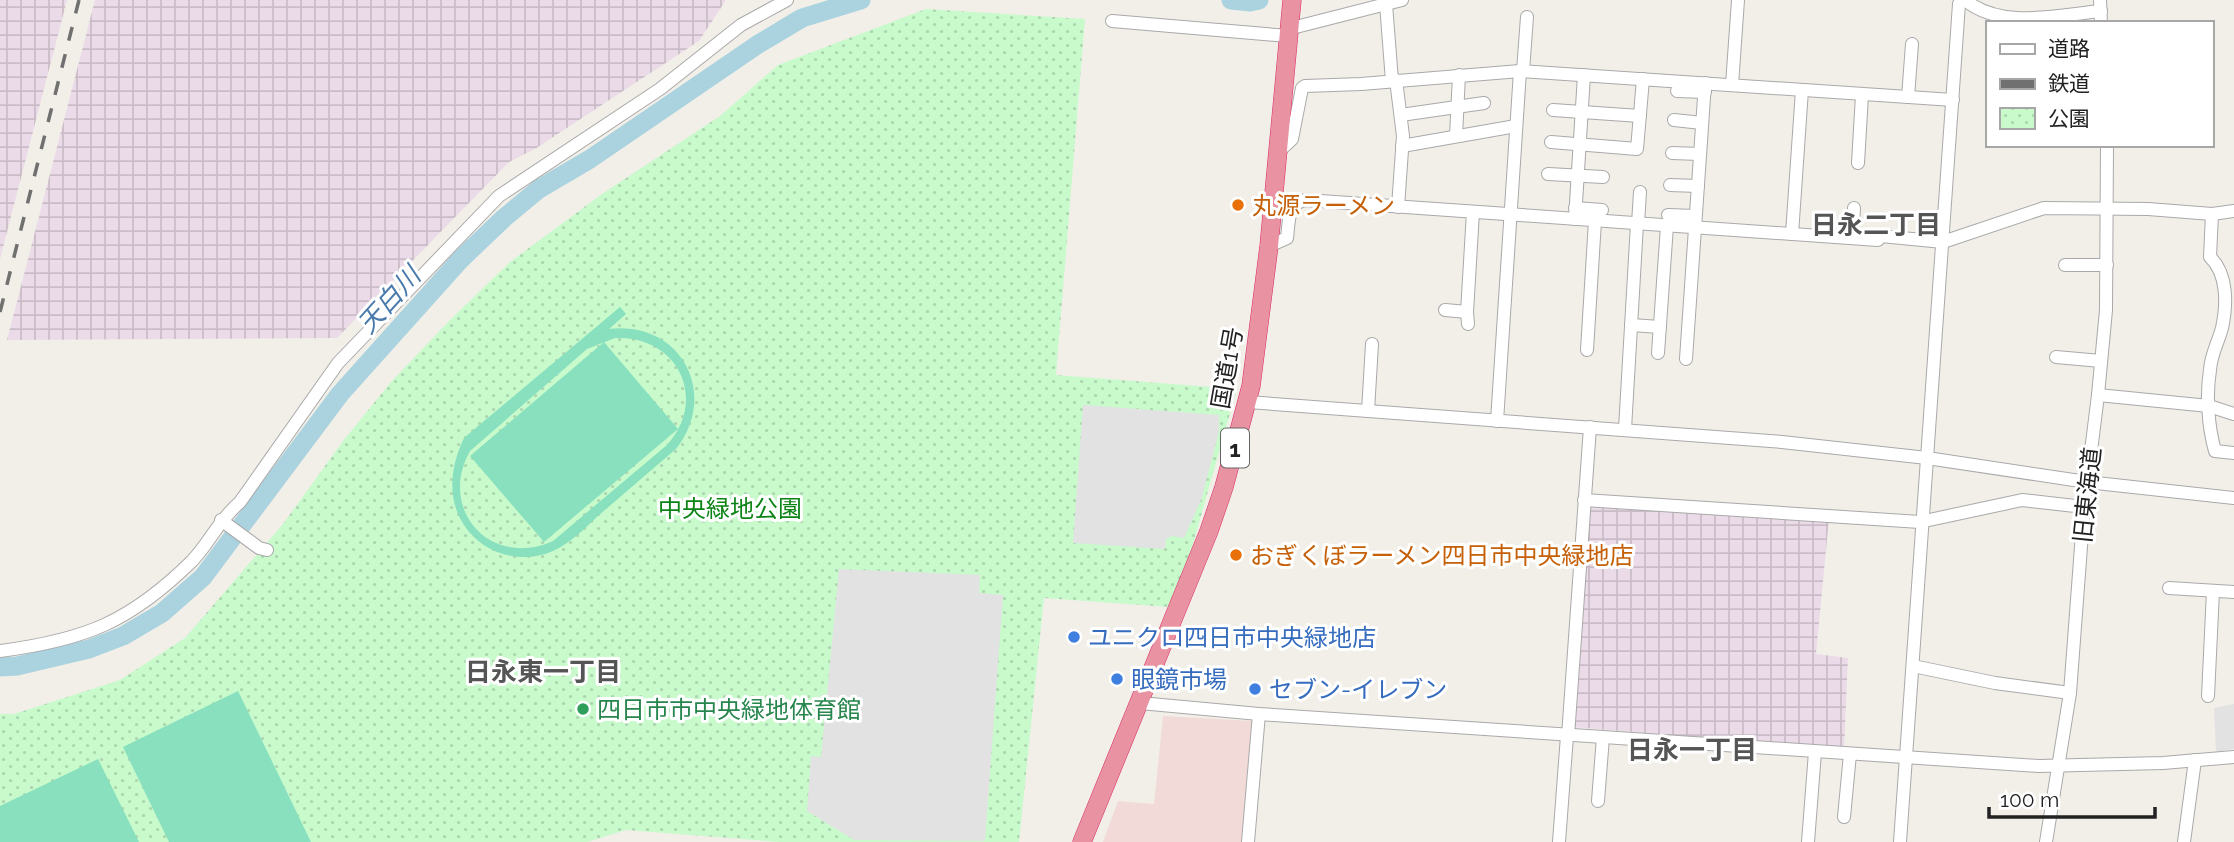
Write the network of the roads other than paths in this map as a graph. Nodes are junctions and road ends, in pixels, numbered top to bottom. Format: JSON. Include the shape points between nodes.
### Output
{"nodes":[{"id":1,"x":787,"y":0,"type":"edge"},
{"id":2,"x":1292,"y":0,"type":"edge"},
{"id":3,"x":1402,"y":0,"type":"edge"},
{"id":4,"x":1738,"y":0,"type":"edge"},
{"id":5,"x":1963,"y":0,"type":"edge"},
{"id":6,"x":1387,"y":4,"type":"junction"},
{"id":7,"x":2101,"y":11,"type":"edge"},
{"id":8,"x":1527,"y":17,"type":"dead end"},
{"id":9,"x":1112,"y":20,"type":"dead end"},
{"id":10,"x":1288,"y":32,"type":"junction"},
{"id":11,"x":1912,"y":44,"type":"dead end"},
{"id":12,"x":1521,"y":71,"type":"junction"},
{"id":13,"x":1459,"y":75,"type":"junction"},
{"id":14,"x":1584,"y":75,"type":"junction"},
{"id":15,"x":1643,"y":79,"type":"junction"},
{"id":16,"x":1394,"y":80,"type":"junction"},
{"id":17,"x":1732,"y":85,"type":"junction"},
{"id":18,"x":1705,"y":88,"type":"junction"},
{"id":19,"x":1677,"y":90,"type":"dead end"},
{"id":20,"x":1802,"y":90,"type":"junction"},
{"id":21,"x":1862,"y":95,"type":"junction"},
{"id":22,"x":1908,"y":97,"type":"junction"},
{"id":23,"x":1952,"y":100,"type":"junction"},
{"id":24,"x":1484,"y":103,"type":"dead end"},
{"id":25,"x":1458,"y":107,"type":"junction"},
{"id":26,"x":1553,"y":110,"type":"dead end"},
{"id":27,"x":1581,"y":112,"type":"junction"},
{"id":28,"x":1401,"y":116,"type":"junction"},
{"id":29,"x":1640,"y":116,"type":"junction"},
{"id":30,"x":1674,"y":120,"type":"dead end"},
{"id":31,"x":1702,"y":122,"type":"junction"},
{"id":32,"x":1516,"y":126,"type":"junction"},
{"id":33,"x":1456,"y":136,"type":"junction"},
{"id":34,"x":1551,"y":142,"type":"dead end"},
{"id":35,"x":1579,"y":144,"type":"junction"},
{"id":36,"x":1402,"y":146,"type":"junction"},
{"id":37,"x":2107,"y":147,"type":"edge"},
{"id":38,"x":1278,"y":152,"type":"junction"},
{"id":39,"x":1672,"y":153,"type":"dead end"},
{"id":40,"x":1700,"y":154,"type":"junction"},
{"id":41,"x":1858,"y":163,"type":"dead end"},
{"id":42,"x":1548,"y":174,"type":"dead end"},
{"id":43,"x":1577,"y":176,"type":"junction"},
{"id":44,"x":1603,"y":177,"type":"dead end"},
{"id":45,"x":1670,"y":185,"type":"dead end"},
{"id":46,"x":1698,"y":186,"type":"junction"},
{"id":47,"x":1640,"y":192,"type":"dead end"},
{"id":48,"x":1398,"y":207,"type":"junction"},
{"id":49,"x":1854,"y":208,"type":"dead end"},
{"id":50,"x":2107,"y":208,"type":"junction"},
{"id":51,"x":2234,"y":211,"type":"edge"},
{"id":52,"x":1473,"y":212,"type":"junction"},
{"id":53,"x":1575,"y":214,"type":"junction"},
{"id":54,"x":2213,"y":214,"type":"junction"},
{"id":55,"x":1510,"y":215,"type":"junction"},
{"id":56,"x":1598,"y":215,"type":"junction"},
{"id":57,"x":1667,"y":220,"type":"junction"},
{"id":58,"x":1695,"y":222,"type":"junction"},
{"id":59,"x":1638,"y":224,"type":"junction"},
{"id":60,"x":1792,"y":234,"type":"junction"},
{"id":61,"x":1852,"y":238,"type":"junction"},
{"id":62,"x":1942,"y":242,"type":"junction"},
{"id":63,"x":1269,"y":246,"type":"junction"},
{"id":64,"x":2065,"y":265,"type":"dead end"},
{"id":65,"x":2107,"y":265,"type":"junction"},
{"id":66,"x":1445,"y":310,"type":"dead end"},
{"id":67,"x":1631,"y":325,"type":"junction"},
{"id":68,"x":1660,"y":327,"type":"junction"},
{"id":69,"x":1372,"y":344,"type":"dead end"},
{"id":70,"x":1587,"y":350,"type":"dead end"},
{"id":71,"x":1658,"y":353,"type":"dead end"},
{"id":72,"x":2056,"y":357,"type":"dead end"},
{"id":73,"x":1686,"y":359,"type":"dead end"},
{"id":74,"x":2101,"y":361,"type":"junction"},
{"id":75,"x":2098,"y":395,"type":"junction"},
{"id":76,"x":1248,"y":402,"type":"junction"},
{"id":77,"x":2209,"y":406,"type":"junction"},
{"id":78,"x":1368,"y":411,"type":"junction"},
{"id":79,"x":2234,"y":414,"type":"edge"},
{"id":80,"x":1497,"y":421,"type":"junction"},
{"id":81,"x":1590,"y":427,"type":"junction"},
{"id":82,"x":1625,"y":429,"type":"junction"},
{"id":83,"x":2234,"y":453,"type":"edge"},
{"id":84,"x":1927,"y":458,"type":"junction"},
{"id":85,"x":2087,"y":482,"type":"junction"},
{"id":86,"x":2234,"y":499,"type":"edge"},
{"id":87,"x":1584,"y":500,"type":"junction"},
{"id":88,"x":2084,"y":507,"type":"junction"},
{"id":89,"x":1923,"y":521,"type":"junction"},
{"id":90,"x":224,"y":522,"type":"junction"},
{"id":91,"x":263,"y":549,"type":"dead end"},
{"id":92,"x":2169,"y":587,"type":"dead end"},
{"id":93,"x":2213,"y":591,"type":"junction"},
{"id":94,"x":2234,"y":592,"type":"edge"},
{"id":95,"x":0,"y":651,"type":"edge"},
{"id":96,"x":1913,"y":666,"type":"junction"},
{"id":97,"x":2070,"y":693,"type":"junction"},
{"id":98,"x":2208,"y":696,"type":"dead end"},
{"id":99,"x":1140,"y":703,"type":"junction"},
{"id":100,"x":1259,"y":714,"type":"junction"},
{"id":101,"x":1567,"y":736,"type":"junction"},
{"id":102,"x":1603,"y":737,"type":"junction"},
{"id":103,"x":1815,"y":752,"type":"junction"},
{"id":104,"x":1850,"y":754,"type":"junction"},
{"id":105,"x":2234,"y":757,"type":"edge"},
{"id":106,"x":1906,"y":758,"type":"junction"},
{"id":107,"x":2195,"y":760,"type":"junction"},
{"id":108,"x":2059,"y":767,"type":"junction"},
{"id":109,"x":1598,"y":801,"type":"dead end"},
{"id":110,"x":1844,"y":817,"type":"dead end"},
{"id":111,"x":1082,"y":842,"type":"edge"},
{"id":112,"x":1248,"y":842,"type":"edge"},
{"id":113,"x":1559,"y":842,"type":"edge"},
{"id":114,"x":1808,"y":842,"type":"edge"},
{"id":115,"x":1900,"y":842,"type":"edge"},
{"id":116,"x":2046,"y":842,"type":"edge"},
{"id":117,"x":2184,"y":842,"type":"edge"}],
"edges":[{"from":1,"to":90,"type":"street","via":[[741,26],[670,81],[499,196],[338,363]]},
{"from":2,"to":10,"type":"highway","name":"国道1号","number":"1"},
{"from":3,"to":6,"type":"street"},
{"from":4,"to":17,"type":"street"},
{"from":5,"to":7,"type":"street","via":[[1980,11],[2034,19]]},
{"from":5,"to":23,"type":"street","via":[[1959,4]]},
{"from":6,"to":10,"type":"street"},
{"from":6,"to":16,"type":"street"},
{"from":8,"to":12,"type":"street"},
{"from":9,"to":10,"type":"street"},
{"from":10,"to":38,"type":"highway","name":"国道1号","number":"1"},
{"from":11,"to":22,"type":"street"},
{"from":12,"to":13,"type":"street"},
{"from":12,"to":14,"type":"street"},
{"from":12,"to":32,"type":"street"},
{"from":13,"to":16,"type":"street"},
{"from":13,"to":25,"type":"street"},
{"from":14,"to":15,"type":"street"},
{"from":14,"to":27,"type":"street"},
{"from":15,"to":18,"type":"street"},
{"from":15,"to":29,"type":"street"},
{"from":16,"to":28,"type":"street"},
{"from":16,"to":38,"type":"street","via":[[1305,86],[1292,139]]},
{"from":17,"to":18,"type":"street"},
{"from":17,"to":20,"type":"street"},
{"from":18,"to":19,"type":"street"},
{"from":18,"to":31,"type":"street"},
{"from":20,"to":21,"type":"street"},
{"from":20,"to":60,"type":"street"},
{"from":21,"to":22,"type":"street"},
{"from":21,"to":41,"type":"street"},
{"from":22,"to":23,"type":"street"},
{"from":23,"to":62,"type":"street"},
{"from":24,"to":25,"type":"street"},
{"from":25,"to":28,"type":"street"},
{"from":25,"to":33,"type":"street"},
{"from":26,"to":27,"type":"street"},
{"from":27,"to":29,"type":"street"},
{"from":27,"to":35,"type":"street"},
{"from":28,"to":36,"type":"street"},
{"from":29,"to":35,"type":"street","via":[[1637,149]]},
{"from":30,"to":31,"type":"street"},
{"from":31,"to":40,"type":"street"},
{"from":32,"to":33,"type":"street"},
{"from":32,"to":55,"type":"street"},
{"from":33,"to":36,"type":"street"},
{"from":34,"to":35,"type":"street"},
{"from":35,"to":43,"type":"street"},
{"from":36,"to":48,"type":"street"},
{"from":37,"to":50,"type":"street","name":"旧東海道"},
{"from":38,"to":63,"type":"highway","name":"国道1号","number":"1"},
{"from":39,"to":40,"type":"street"},
{"from":40,"to":46,"type":"street"},
{"from":42,"to":43,"type":"street"},
{"from":43,"to":44,"type":"street"},
{"from":43,"to":53,"type":"street"},
{"from":45,"to":46,"type":"street"},
{"from":46,"to":58,"type":"street"},
{"from":47,"to":59,"type":"street"},
{"from":48,"to":52,"type":"street"},
{"from":48,"to":63,"type":"street","via":[[1298,201],[1291,211],[1287,238]]},
{"from":49,"to":61,"type":"street"},
{"from":50,"to":54,"type":"street"},
{"from":50,"to":62,"type":"street","via":[[2044,208]]},
{"from":50,"to":65,"type":"street","name":"旧東海道"},
{"from":51,"to":54,"type":"street"},
{"from":52,"to":55,"type":"street"},
{"from":52,"to":66,"type":"street","via":[[1468,318]]},
{"from":53,"to":55,"type":"street"},
{"from":53,"to":56,"type":"street"},
{"from":54,"to":77,"type":"street","via":[[2210,257],[2219,266],[2224,294],[2222,326],[2209,373]]},
{"from":55,"to":80,"type":"street"},
{"from":56,"to":59,"type":"street"},
{"from":56,"to":70,"type":"street"},
{"from":57,"to":58,"type":"street"},
{"from":57,"to":59,"type":"street"},
{"from":57,"to":68,"type":"street"},
{"from":58,"to":60,"type":"street"},
{"from":58,"to":73,"type":"street"},
{"from":59,"to":67,"type":"street"},
{"from":60,"to":61,"type":"street"},
{"from":61,"to":62,"type":"street"},
{"from":62,"to":84,"type":"street"},
{"from":63,"to":76,"type":"highway","name":"国道1号","number":"1"},
{"from":64,"to":65,"type":"street"},
{"from":65,"to":74,"type":"street","name":"旧東海道"},
{"from":67,"to":68,"type":"street"},
{"from":67,"to":82,"type":"street"},
{"from":68,"to":71,"type":"street"},
{"from":69,"to":78,"type":"street"},
{"from":72,"to":74,"type":"street"},
{"from":74,"to":75,"type":"street","name":"旧東海道"},
{"from":75,"to":77,"type":"street"},
{"from":75,"to":85,"type":"street","name":"旧東海道"},
{"from":76,"to":78,"type":"street"},
{"from":76,"to":99,"type":"highway","name":"国道1号","number":"1","via":[[1213,520]]},
{"from":77,"to":79,"type":"street"},
{"from":77,"to":83,"type":"street","via":[[2215,450]]},
{"from":78,"to":80,"type":"street"},
{"from":80,"to":81,"type":"street"},
{"from":81,"to":82,"type":"street"},
{"from":81,"to":87,"type":"street"},
{"from":82,"to":84,"type":"street"},
{"from":84,"to":85,"type":"street"},
{"from":84,"to":89,"type":"street"},
{"from":85,"to":86,"type":"street"},
{"from":85,"to":88,"type":"street","name":"旧東海道"},
{"from":87,"to":89,"type":"street"},
{"from":87,"to":101,"type":"street"},
{"from":88,"to":89,"type":"street","via":[[2022,500]]},
{"from":88,"to":97,"type":"street","name":"旧東海道"},
{"from":89,"to":96,"type":"street"},
{"from":90,"to":91,"type":"street"},
{"from":90,"to":95,"type":"street","via":[[193,559],[125,615],[54,643]]},
{"from":92,"to":93,"type":"street"},
{"from":93,"to":94,"type":"street"},
{"from":93,"to":98,"type":"street"},
{"from":96,"to":97,"type":"street"},
{"from":96,"to":106,"type":"street"},
{"from":97,"to":108,"type":"street","name":"旧東海道"},
{"from":99,"to":100,"type":"street"},
{"from":99,"to":111,"type":"highway","name":"国道1号","number":"1"},
{"from":100,"to":101,"type":"street"},
{"from":100,"to":112,"type":"street"},
{"from":101,"to":102,"type":"street"},
{"from":101,"to":113,"type":"street"},
{"from":102,"to":103,"type":"street"},
{"from":102,"to":109,"type":"street"},
{"from":103,"to":104,"type":"street"},
{"from":103,"to":114,"type":"street"},
{"from":104,"to":106,"type":"street"},
{"from":104,"to":110,"type":"street"},
{"from":105,"to":107,"type":"street"},
{"from":106,"to":108,"type":"street"},
{"from":106,"to":115,"type":"street"},
{"from":107,"to":108,"type":"street"},
{"from":107,"to":117,"type":"street"},
{"from":108,"to":116,"type":"street","name":"旧東海道"}]}
